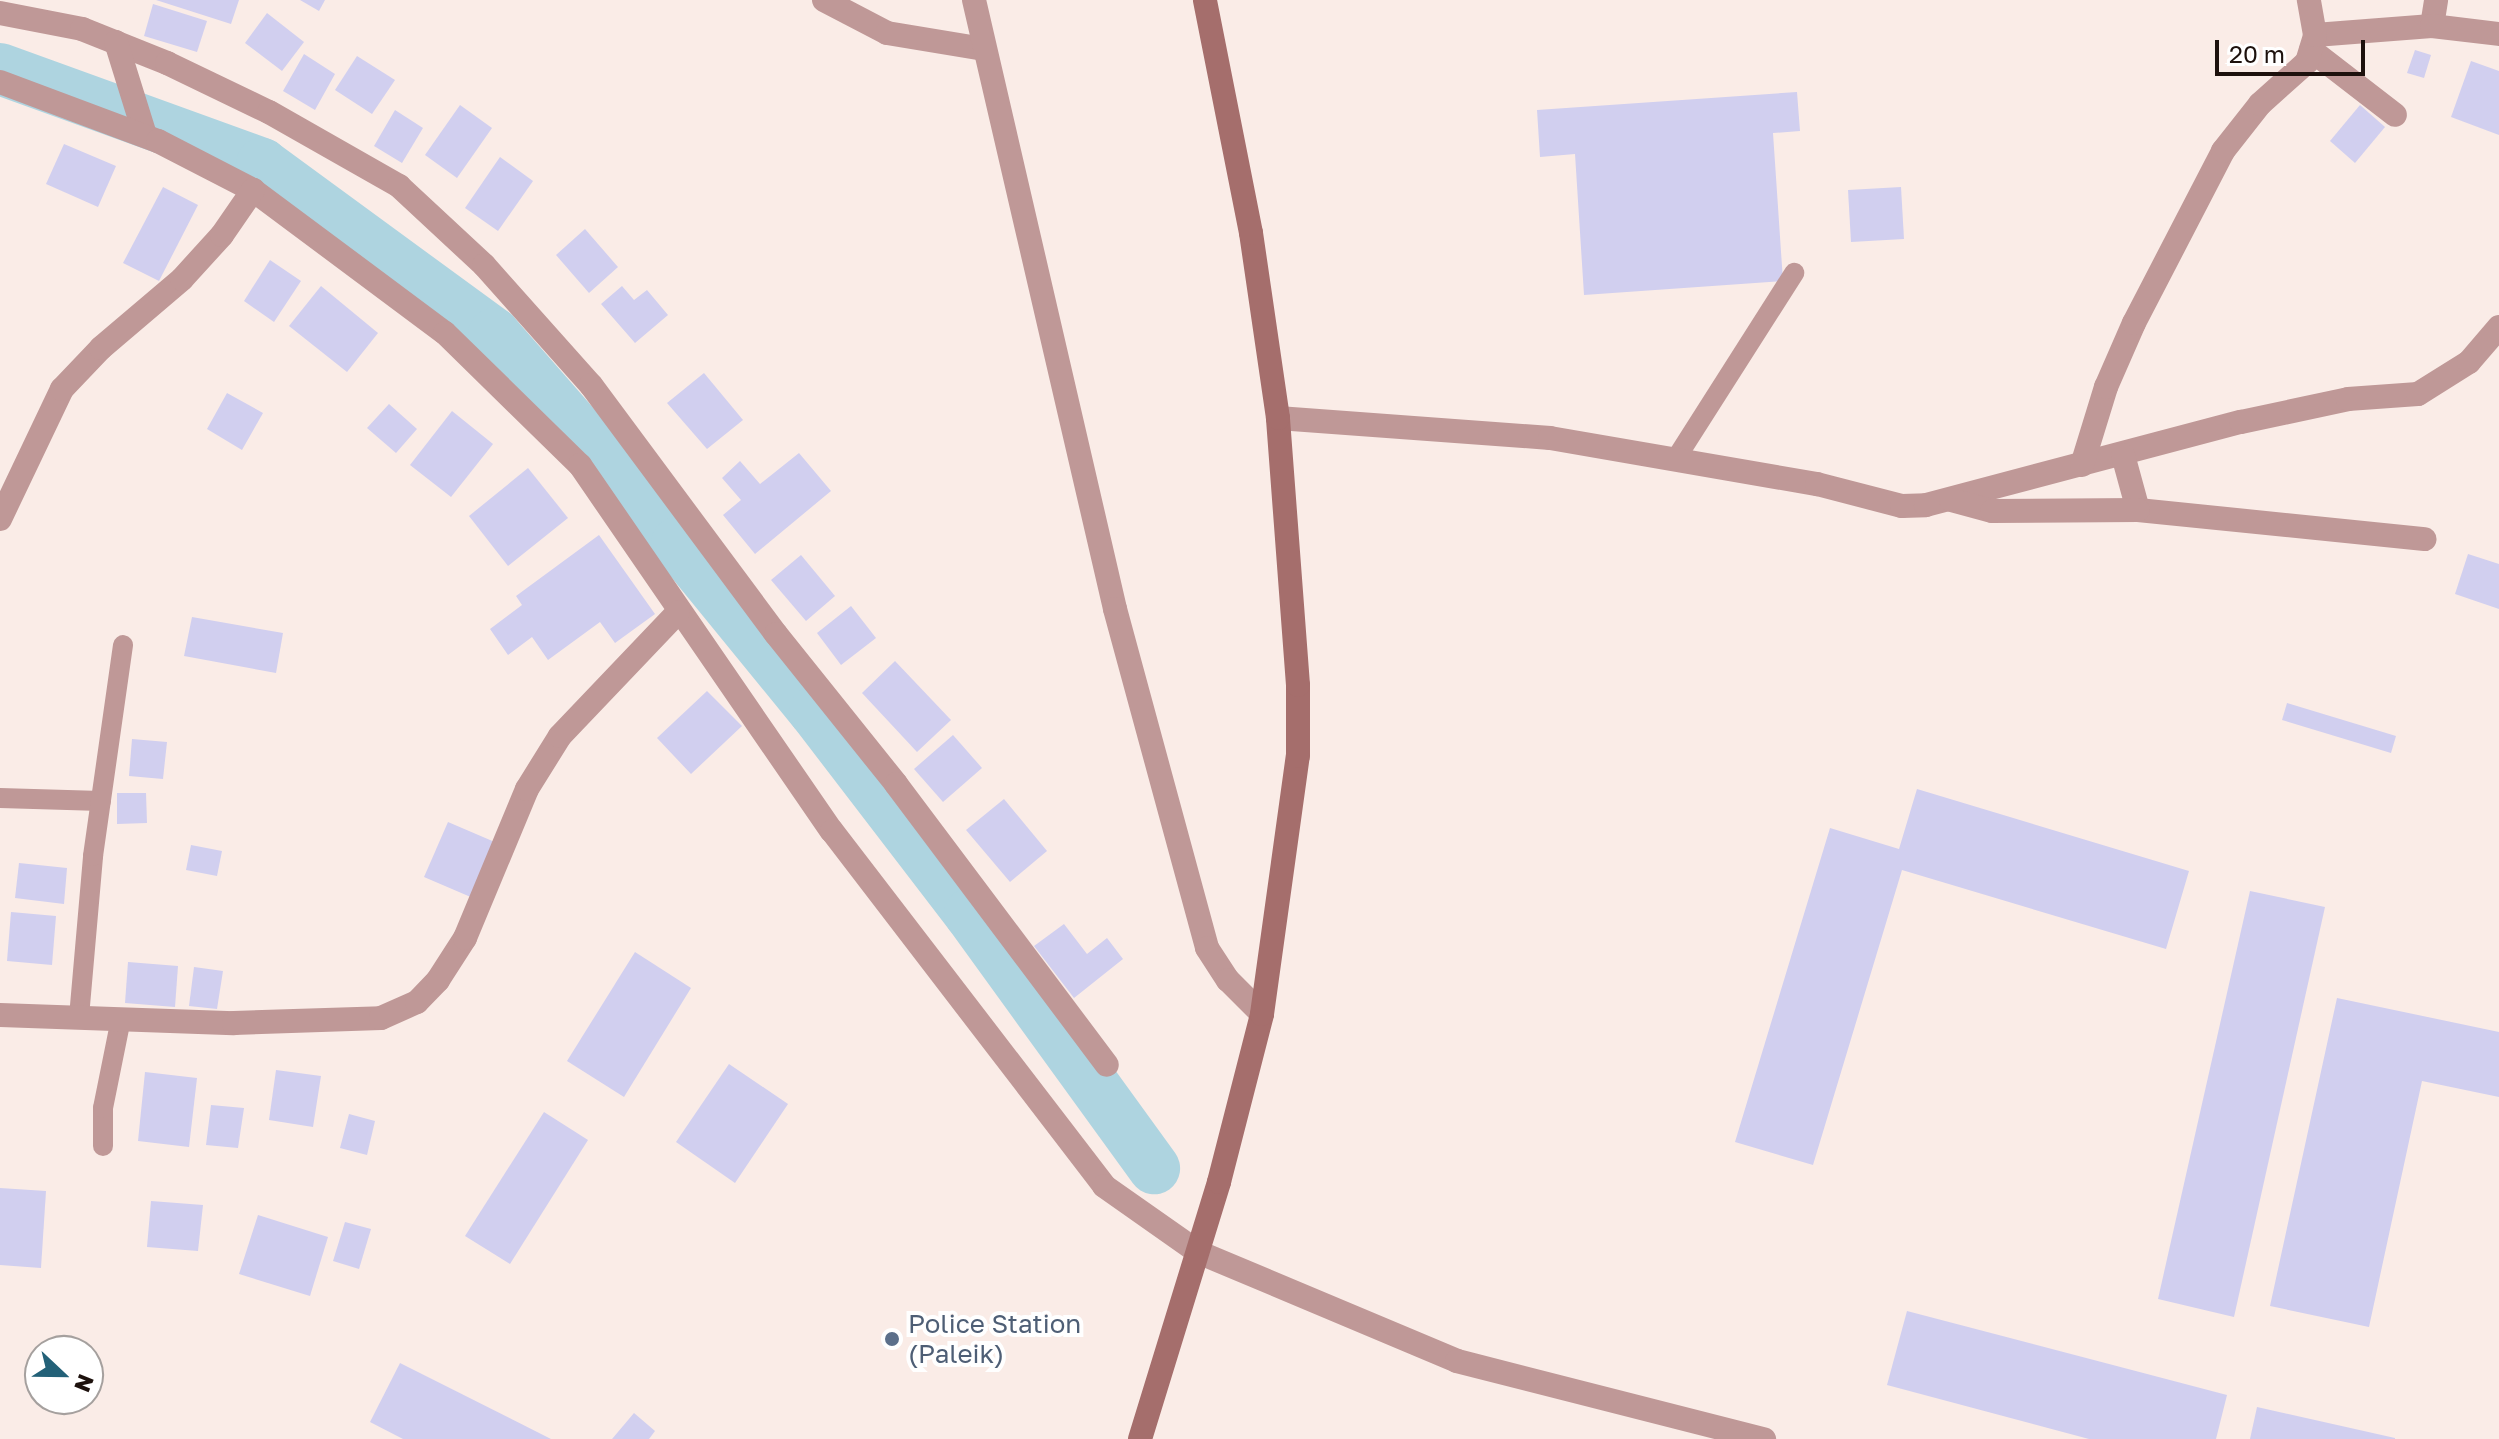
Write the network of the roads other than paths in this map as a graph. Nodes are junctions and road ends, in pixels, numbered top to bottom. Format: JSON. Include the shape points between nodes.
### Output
{"nodes":[{"id":1,"x":824,"y":0,"type":"edge"},
{"id":2,"x":974,"y":0,"type":"edge"},
{"id":3,"x":1205,"y":0,"type":"edge"},
{"id":4,"x":2309,"y":0,"type":"edge"},
{"id":5,"x":2436,"y":0,"type":"edge"},
{"id":6,"x":0,"y":13,"type":"edge"},
{"id":7,"x":2432,"y":26,"type":"junction"},
{"id":8,"x":2499,"y":34,"type":"edge"},
{"id":9,"x":116,"y":42,"type":"junction"},
{"id":10,"x":2313,"y":42,"type":"junction"},
{"id":11,"x":984,"y":49,"type":"junction"},
{"id":12,"x":0,"y":82,"type":"edge"},
{"id":13,"x":2395,"y":115,"type":"dead end"},
{"id":14,"x":145,"y":135,"type":"junction"},
{"id":15,"x":253,"y":190,"type":"junction"},
{"id":16,"x":1794,"y":273,"type":"dead end"},
{"id":17,"x":2499,"y":327,"type":"edge"},
{"id":18,"x":1278,"y":418,"type":"junction"},
{"id":19,"x":2123,"y":455,"type":"junction"},
{"id":20,"x":1675,"y":460,"type":"junction"},
{"id":21,"x":2082,"y":465,"type":"junction"},
{"id":22,"x":1951,"y":500,"type":"junction"},
{"id":23,"x":2138,"y":510,"type":"junction"},
{"id":24,"x":0,"y":519,"type":"edge"},
{"id":25,"x":2425,"y":539,"type":"dead end"},
{"id":26,"x":678,"y":612,"type":"junction"},
{"id":27,"x":123,"y":645,"type":"dead end"},
{"id":28,"x":0,"y":798,"type":"edge"},
{"id":29,"x":101,"y":801,"type":"junction"},
{"id":30,"x":1262,"y":1014,"type":"junction"},
{"id":31,"x":0,"y":1015,"type":"edge"},
{"id":32,"x":79,"y":1017,"type":"junction"},
{"id":33,"x":121,"y":1019,"type":"junction"},
{"id":34,"x":1107,"y":1065,"type":"dead end"},
{"id":35,"x":103,"y":1146,"type":"dead end"},
{"id":36,"x":1198,"y":1252,"type":"junction"},
{"id":37,"x":1140,"y":1439,"type":"edge"},
{"id":38,"x":1764,"y":1439,"type":"edge"}],
"edges":[{"from":1,"to":11,"type":"street","via":[[887,33]]},
{"from":2,"to":11,"type":"street"},
{"from":3,"to":18,"type":"street","via":[[1251,233]]},
{"from":4,"to":10,"type":"street"},
{"from":5,"to":7,"type":"street"},
{"from":6,"to":9,"type":"street","via":[[82,29]]},
{"from":7,"to":8,"type":"street"},
{"from":7,"to":10,"type":"street"},
{"from":9,"to":14,"type":"street"},
{"from":9,"to":34,"type":"street","via":[[269,112],[399,186],[484,265],[591,385]]},
{"from":10,"to":13,"type":"street"},
{"from":10,"to":21,"type":"street","via":[[2307,62],[2260,104],[2223,151],[2180,228],[2111,374]]},
{"from":11,"to":30,"type":"street","via":[[1115,609],[1207,948],[1228,980]]},
{"from":12,"to":14,"type":"street"},
{"from":14,"to":15,"type":"street"},
{"from":15,"to":24,"type":"street","via":[[182,279],[62,389]]},
{"from":15,"to":26,"type":"street","via":[[445,333],[580,465]]},
{"from":16,"to":20,"type":"lane"},
{"from":17,"to":19,"type":"street","via":[[2469,362],[2418,394],[2348,399]]},
{"from":18,"to":20,"type":"street","via":[[1550,438]]},
{"from":18,"to":30,"type":"street","via":[[1298,685],[1298,756]]},
{"from":19,"to":21,"type":"street"},
{"from":19,"to":23,"type":"street"},
{"from":20,"to":22,"type":"street","via":[[1817,484],[1902,506]]},
{"from":21,"to":22,"type":"street"},
{"from":22,"to":23,"type":"street","via":[[1992,511]]},
{"from":23,"to":25,"type":"street"},
{"from":26,"to":33,"type":"street","via":[[560,736],[527,789],[465,938],[417,1002],[381,1018],[234,1023]]},
{"from":26,"to":36,"type":"street","via":[[740,693],[832,831],[1104,1186]]},
{"from":27,"to":29,"type":"lane"},
{"from":28,"to":29,"type":"lane"},
{"from":29,"to":32,"type":"lane"},
{"from":30,"to":36,"type":"street"},
{"from":31,"to":32,"type":"street"},
{"from":32,"to":33,"type":"street"},
{"from":33,"to":35,"type":"lane","via":[[103,1108]]},
{"from":36,"to":37,"type":"street"},
{"from":36,"to":38,"type":"street","via":[[1457,1361]]}]}
